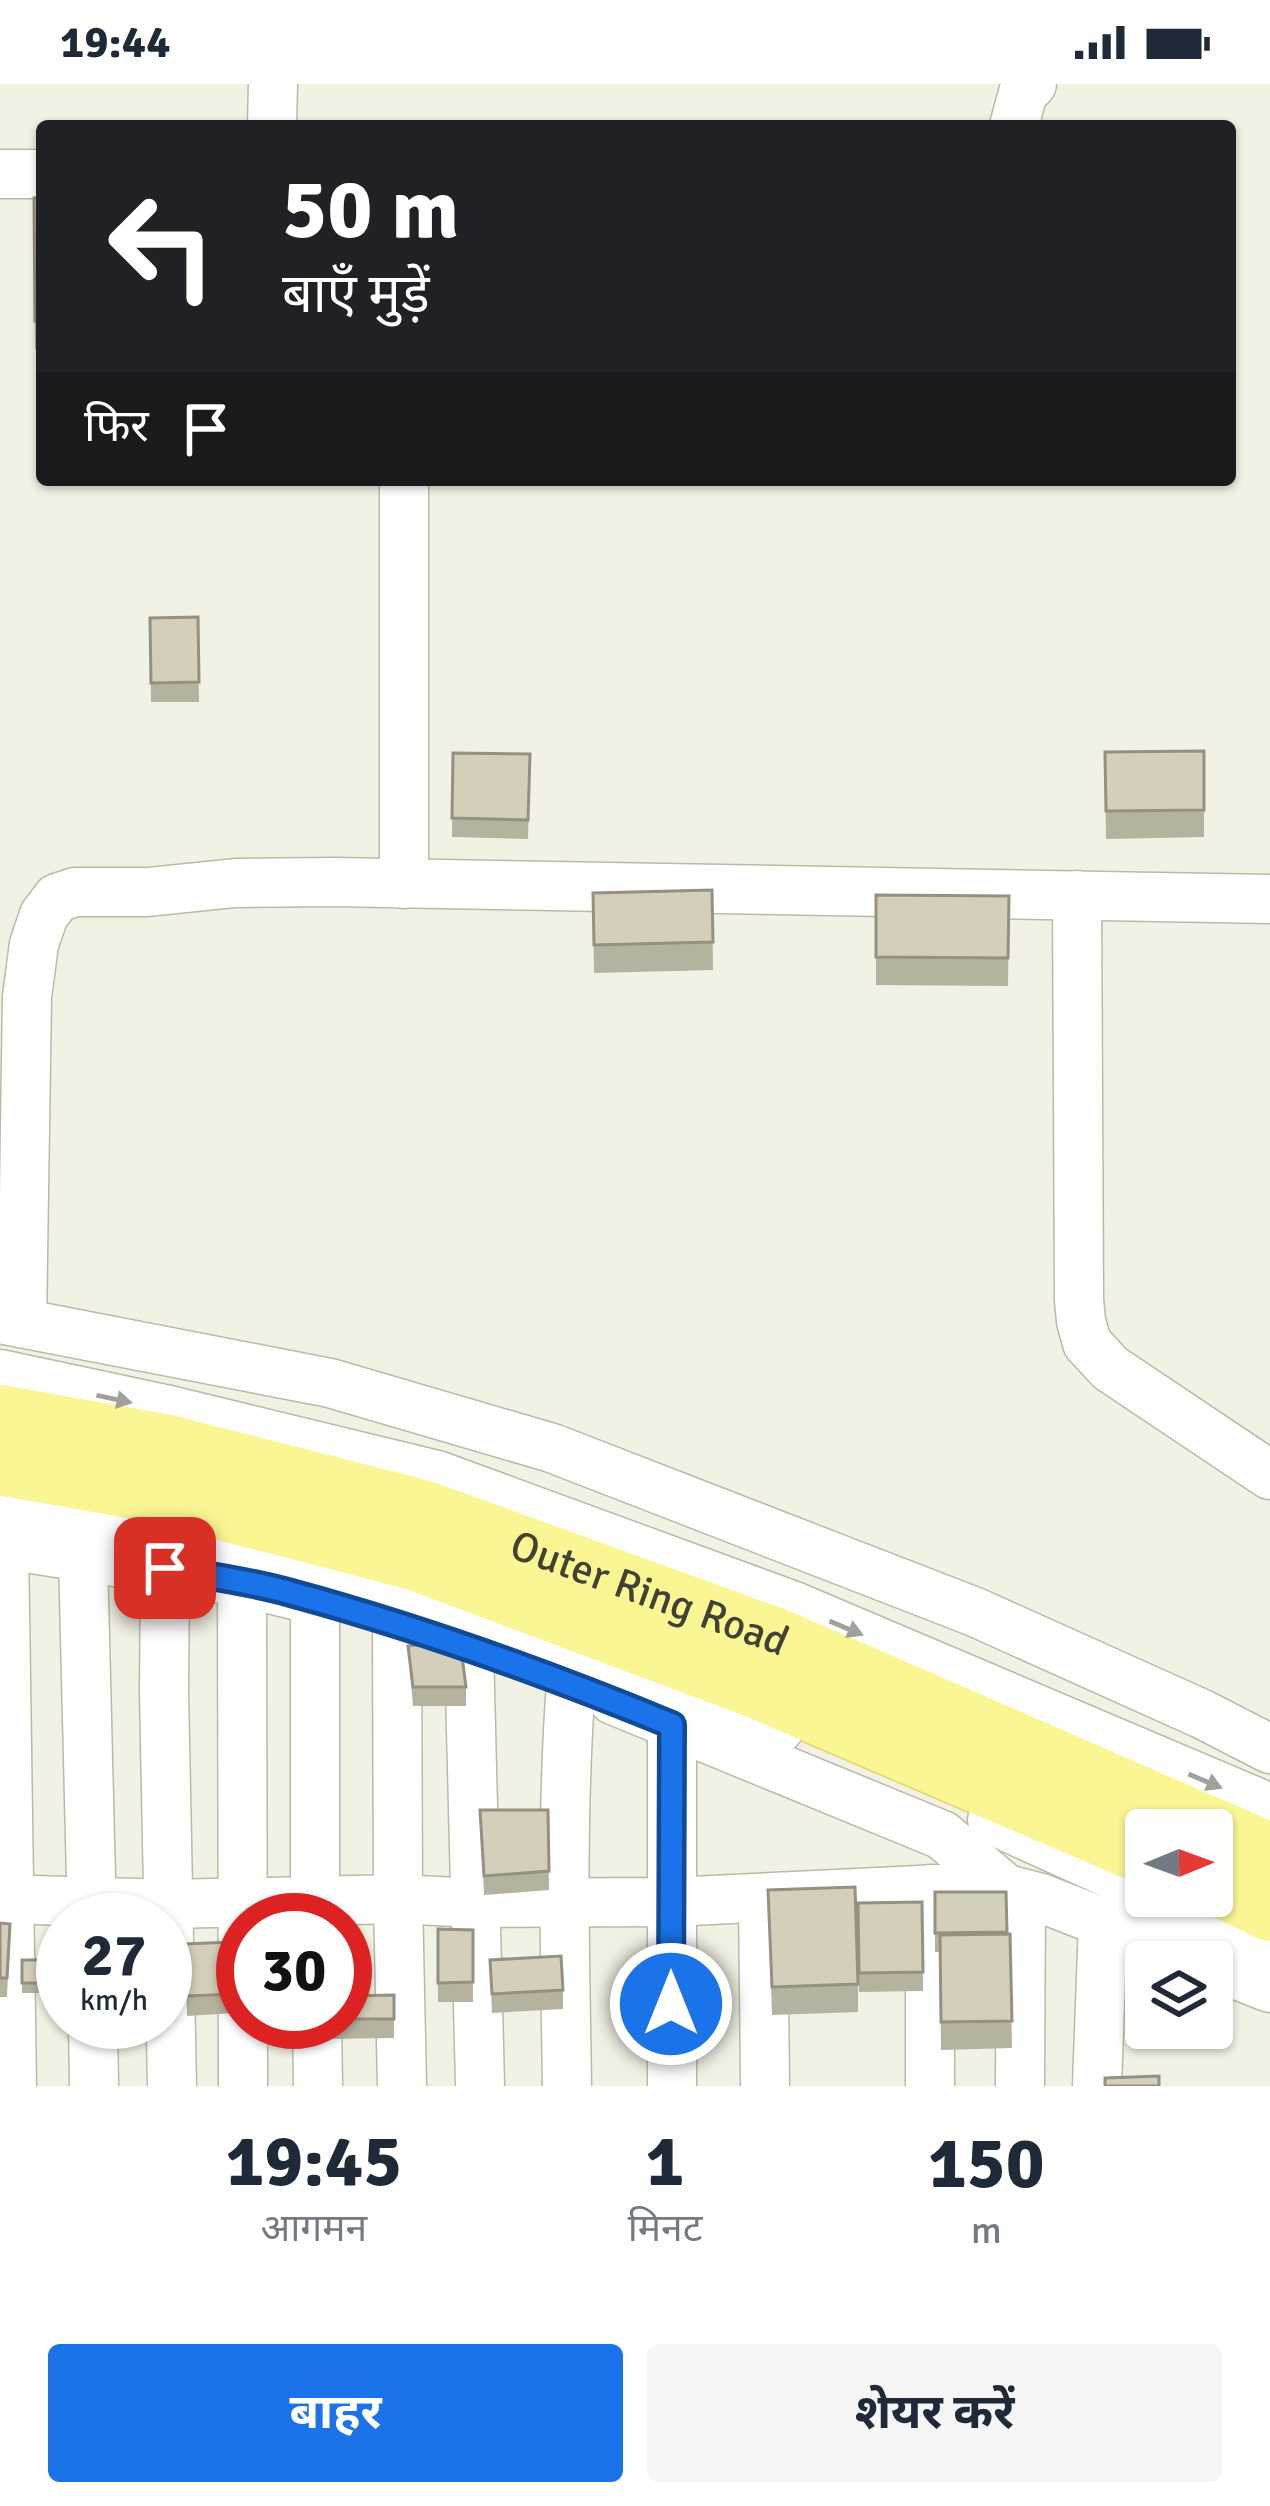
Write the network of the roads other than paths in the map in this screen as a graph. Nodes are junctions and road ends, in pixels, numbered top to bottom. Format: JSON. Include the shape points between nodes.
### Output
{"nodes":[{"id":1,"x":1032,"y":84,"type":"edge"},
{"id":2,"x":1016,"y":120,"type":"edge"},
{"id":3,"x":0,"y":174,"type":"edge"},
{"id":4,"x":36,"y":174,"type":"edge"},
{"id":5,"x":404,"y":486,"type":"edge"},
{"id":6,"x":404,"y":884,"type":"junction"},
{"id":7,"x":1077,"y":896,"type":"junction"},
{"id":8,"x":1270,"y":899,"type":"edge"},
{"id":9,"x":11,"y":1321,"type":"edge"},
{"id":10,"x":0,"y":1374,"type":"edge"},
{"id":11,"x":0,"y":1414,"type":"edge"},
{"id":12,"x":0,"y":1465,"type":"edge"},
{"id":13,"x":1270,"y":1475,"type":"edge"},
{"id":14,"x":2,"y":1531,"type":"edge"},
{"id":15,"x":82,"y":1556,"type":"junction"},
{"id":16,"x":165,"y":1568,"type":"junction"},
{"id":17,"x":242,"y":1582,"type":"junction"},
{"id":18,"x":315,"y":1600,"type":"junction"},
{"id":19,"x":397,"y":1625,"type":"junction"},
{"id":20,"x":469,"y":1649,"type":"junction"},
{"id":21,"x":571,"y":1684,"type":"junction"},
{"id":22,"x":672,"y":1725,"type":"junction"},
{"id":23,"x":1270,"y":1749,"type":"edge"},
{"id":24,"x":1270,"y":1808,"type":"edge"},
{"id":25,"x":1125,"y":1846,"type":"edge"},
{"id":26,"x":1270,"y":1853,"type":"edge"},
{"id":27,"x":1125,"y":1881,"type":"edge"},
{"id":28,"x":930,"y":1889,"type":"junction"},
{"id":29,"x":1014,"y":1891,"type":"junction"},
{"id":30,"x":1233,"y":1892,"type":"edge"},
{"id":31,"x":91,"y":1893,"type":"edge"},
{"id":32,"x":170,"y":1893,"type":"edge"},
{"id":33,"x":241,"y":1893,"type":"edge"},
{"id":34,"x":315,"y":1893,"type":"edge"},
{"id":35,"x":763,"y":1898,"type":"junction"},
{"id":36,"x":5,"y":1899,"type":"edge"},
{"id":37,"x":398,"y":1899,"type":"junction"},
{"id":38,"x":372,"y":1902,"type":"edge"},
{"id":39,"x":670,"y":1902,"type":"junction"},
{"id":40,"x":565,"y":1903,"type":"junction"},
{"id":41,"x":36,"y":1904,"type":"edge"},
{"id":42,"x":477,"y":1904,"type":"junction"},
{"id":43,"x":1270,"y":1911,"type":"edge"},
{"id":44,"x":1204,"y":1917,"type":"edge"},
{"id":45,"x":1103,"y":1922,"type":"junction"},
{"id":46,"x":1150,"y":1941,"type":"edge"},
{"id":47,"x":1270,"y":1949,"type":"edge"},
{"id":48,"x":1233,"y":1974,"type":"edge"},
{"id":49,"x":1270,"y":1988,"type":"edge"},
{"id":50,"x":93,"y":2049,"type":"edge"},
{"id":51,"x":172,"y":2049,"type":"edge"},
{"id":52,"x":243,"y":2049,"type":"edge"},
{"id":53,"x":317,"y":2049,"type":"edge"},
{"id":54,"x":12,"y":2086,"type":"edge"},
{"id":55,"x":94,"y":2086,"type":"edge"},
{"id":56,"x":172,"y":2086,"type":"edge"},
{"id":57,"x":243,"y":2086,"type":"edge"},
{"id":58,"x":318,"y":2086,"type":"edge"},
{"id":59,"x":403,"y":2086,"type":"edge"},
{"id":60,"x":480,"y":2086,"type":"edge"},
{"id":61,"x":567,"y":2086,"type":"edge"},
{"id":62,"x":672,"y":2086,"type":"edge"},
{"id":63,"x":765,"y":2086,"type":"edge"},
{"id":64,"x":930,"y":2086,"type":"edge"},
{"id":65,"x":1020,"y":2086,"type":"edge"},
{"id":66,"x":1097,"y":2086,"type":"edge"}],
"edges":[{"from":1,"to":2,"type":"street"},
{"from":3,"to":4,"type":"street"},
{"from":5,"to":6,"type":"street"},
{"from":6,"to":7,"type":"street"},
{"from":6,"to":9,"type":"street","via":[[235,883],[57,898],[34,944],[27,997]]},
{"from":7,"to":8,"type":"street"},
{"from":7,"to":13,"type":"street","via":[[1079,1300],[1087,1343],[1110,1368]]},
{"from":9,"to":23,"type":"street","via":[[330,1383],[552,1448],[975,1612]]},
{"from":10,"to":24,"type":"street","name":"Outer Ring Road","one_way":true,"via":[[437,1474],[794,1606]]},
{"from":11,"to":26,"type":"main road","name":"Outer Ring Road","via":[[164,1444],[423,1510],[776,1638]]},
{"from":12,"to":25,"type":"main road","name":"Outer Ring Road","via":[[151,1492],[414,1560],[758,1689]]},
{"from":14,"to":15,"type":"street"},
{"from":14,"to":27,"type":"street","name":"Outer Ring Road","via":[[238,1545],[524,1634],[834,1749]]},
{"from":14,"to":36,"type":"street"},
{"from":15,"to":16,"type":"street"},
{"from":15,"to":31,"type":"street"},
{"from":16,"to":17,"type":"street"},
{"from":16,"to":32,"type":"street"},
{"from":17,"to":18,"type":"street"},
{"from":17,"to":33,"type":"street"},
{"from":18,"to":19,"type":"street"},
{"from":18,"to":34,"type":"street"},
{"from":19,"to":20,"type":"street"},
{"from":19,"to":37,"type":"street"},
{"from":20,"to":21,"type":"street"},
{"from":20,"to":42,"type":"street"},
{"from":21,"to":22,"type":"street"},
{"from":21,"to":40,"type":"street"},
{"from":22,"to":29,"type":"street","via":[[943,1835]]},
{"from":22,"to":39,"type":"street"},
{"from":28,"to":29,"type":"street"},
{"from":28,"to":35,"type":"street"},
{"from":28,"to":64,"type":"street"},
{"from":29,"to":45,"type":"street"},
{"from":29,"to":65,"type":"street"},
{"from":30,"to":43,"type":"main road"},
{"from":35,"to":39,"type":"street"},
{"from":35,"to":63,"type":"street"},
{"from":36,"to":41,"type":"street"},
{"from":36,"to":54,"type":"street"},
{"from":37,"to":38,"type":"street"},
{"from":37,"to":42,"type":"street"},
{"from":37,"to":59,"type":"street"},
{"from":39,"to":40,"type":"street"},
{"from":39,"to":62,"type":"street"},
{"from":40,"to":42,"type":"street"},
{"from":40,"to":61,"type":"street"},
{"from":42,"to":60,"type":"street"},
{"from":44,"to":47,"type":"street"},
{"from":45,"to":46,"type":"street"},
{"from":45,"to":66,"type":"street"},
{"from":48,"to":49,"type":"street"},
{"from":50,"to":55,"type":"street"},
{"from":51,"to":56,"type":"street"},
{"from":52,"to":57,"type":"street"},
{"from":53,"to":58,"type":"street"}]}
